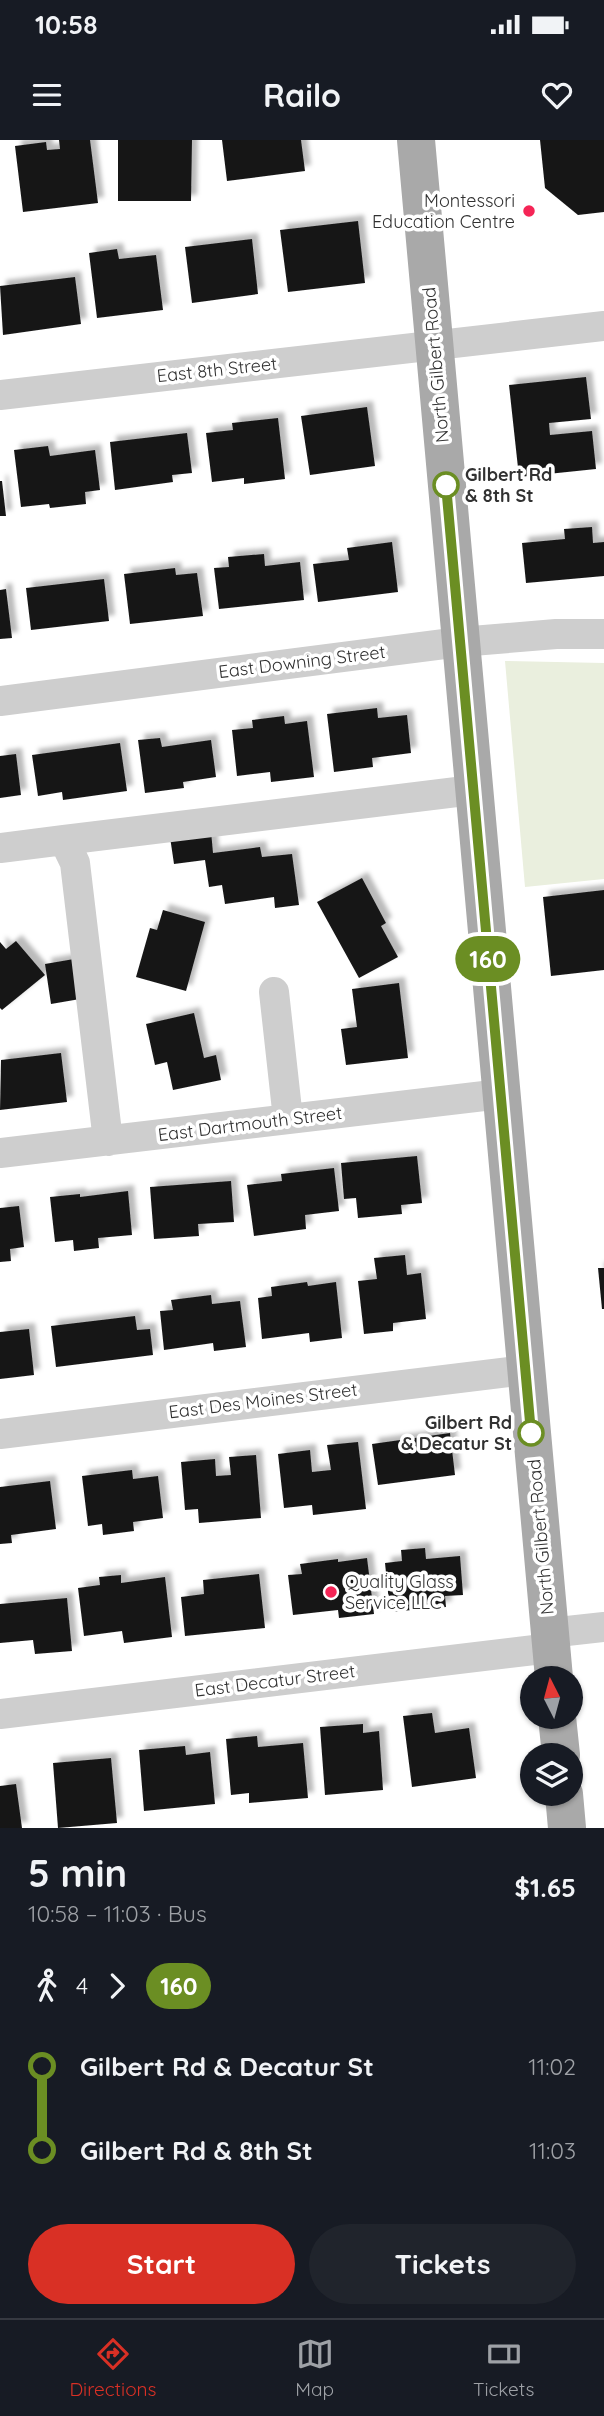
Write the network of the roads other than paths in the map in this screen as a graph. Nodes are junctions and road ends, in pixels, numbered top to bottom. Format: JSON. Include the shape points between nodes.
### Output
{"nodes":[{"id":1,"x":416,"y":140,"type":"edge"},
{"id":2,"x":604,"y":326,"type":"edge"},
{"id":3,"x":434,"y":345,"type":"junction"},
{"id":4,"x":0,"y":395,"type":"edge"},
{"id":5,"x":604,"y":634,"type":"edge"},
{"id":6,"x":460,"y":642,"type":"junction"},
{"id":7,"x":0,"y":701,"type":"edge"},
{"id":8,"x":473,"y":790,"type":"junction"},
{"id":9,"x":64,"y":839,"type":"junction"},
{"id":10,"x":0,"y":848,"type":"edge"},
{"id":11,"x":274,"y":992,"type":"dead end"},
{"id":12,"x":500,"y":1094,"type":"junction"},
{"id":13,"x":288,"y":1119,"type":"junction"},
{"id":14,"x":108,"y":1141,"type":"junction"},
{"id":15,"x":0,"y":1153,"type":"edge"},
{"id":16,"x":525,"y":1370,"type":"junction"},
{"id":17,"x":0,"y":1434,"type":"edge"},
{"id":18,"x":604,"y":1627,"type":"edge"},
{"id":19,"x":551,"y":1653,"type":"edge"},
{"id":20,"x":0,"y":1714,"type":"edge"},
{"id":21,"x":565,"y":1806,"type":"edge"},
{"id":22,"x":567,"y":1828,"type":"edge"}],
"edges":[{"from":1,"to":3,"type":"main road","name":"North Gilbert Road"},
{"from":2,"to":3,"type":"street","name":"East 8th Street"},
{"from":3,"to":4,"type":"street","name":"East 8th Street"},
{"from":3,"to":6,"type":"main road","name":"North Gilbert Road"},
{"from":5,"to":6,"type":"street","name":"East Downing Street"},
{"from":6,"to":7,"type":"street","name":"East Downing Street"},
{"from":6,"to":8,"type":"main road","name":"North Gilbert Road"},
{"from":8,"to":9,"type":"street"},
{"from":8,"to":12,"type":"main road","name":"North Gilbert Road"},
{"from":9,"to":10,"type":"street"},
{"from":9,"to":14,"type":"street","via":[[75,863]]},
{"from":11,"to":13,"type":"street"},
{"from":12,"to":13,"type":"street","name":"East Dartmouth Street"},
{"from":12,"to":16,"type":"main road","name":"North Gilbert Road"},
{"from":13,"to":14,"type":"street","name":"East Dartmouth Street"},
{"from":14,"to":15,"type":"street","name":"East Dartmouth Street"},
{"from":16,"to":17,"type":"street","name":"East Des Moines Street"},
{"from":16,"to":19,"type":"main road","name":"North Gilbert Road"},
{"from":18,"to":19,"type":"street","name":"East Decatur Street"},
{"from":19,"to":20,"type":"street","name":"East Decatur Street"},
{"from":21,"to":22,"type":"main road"}]}
